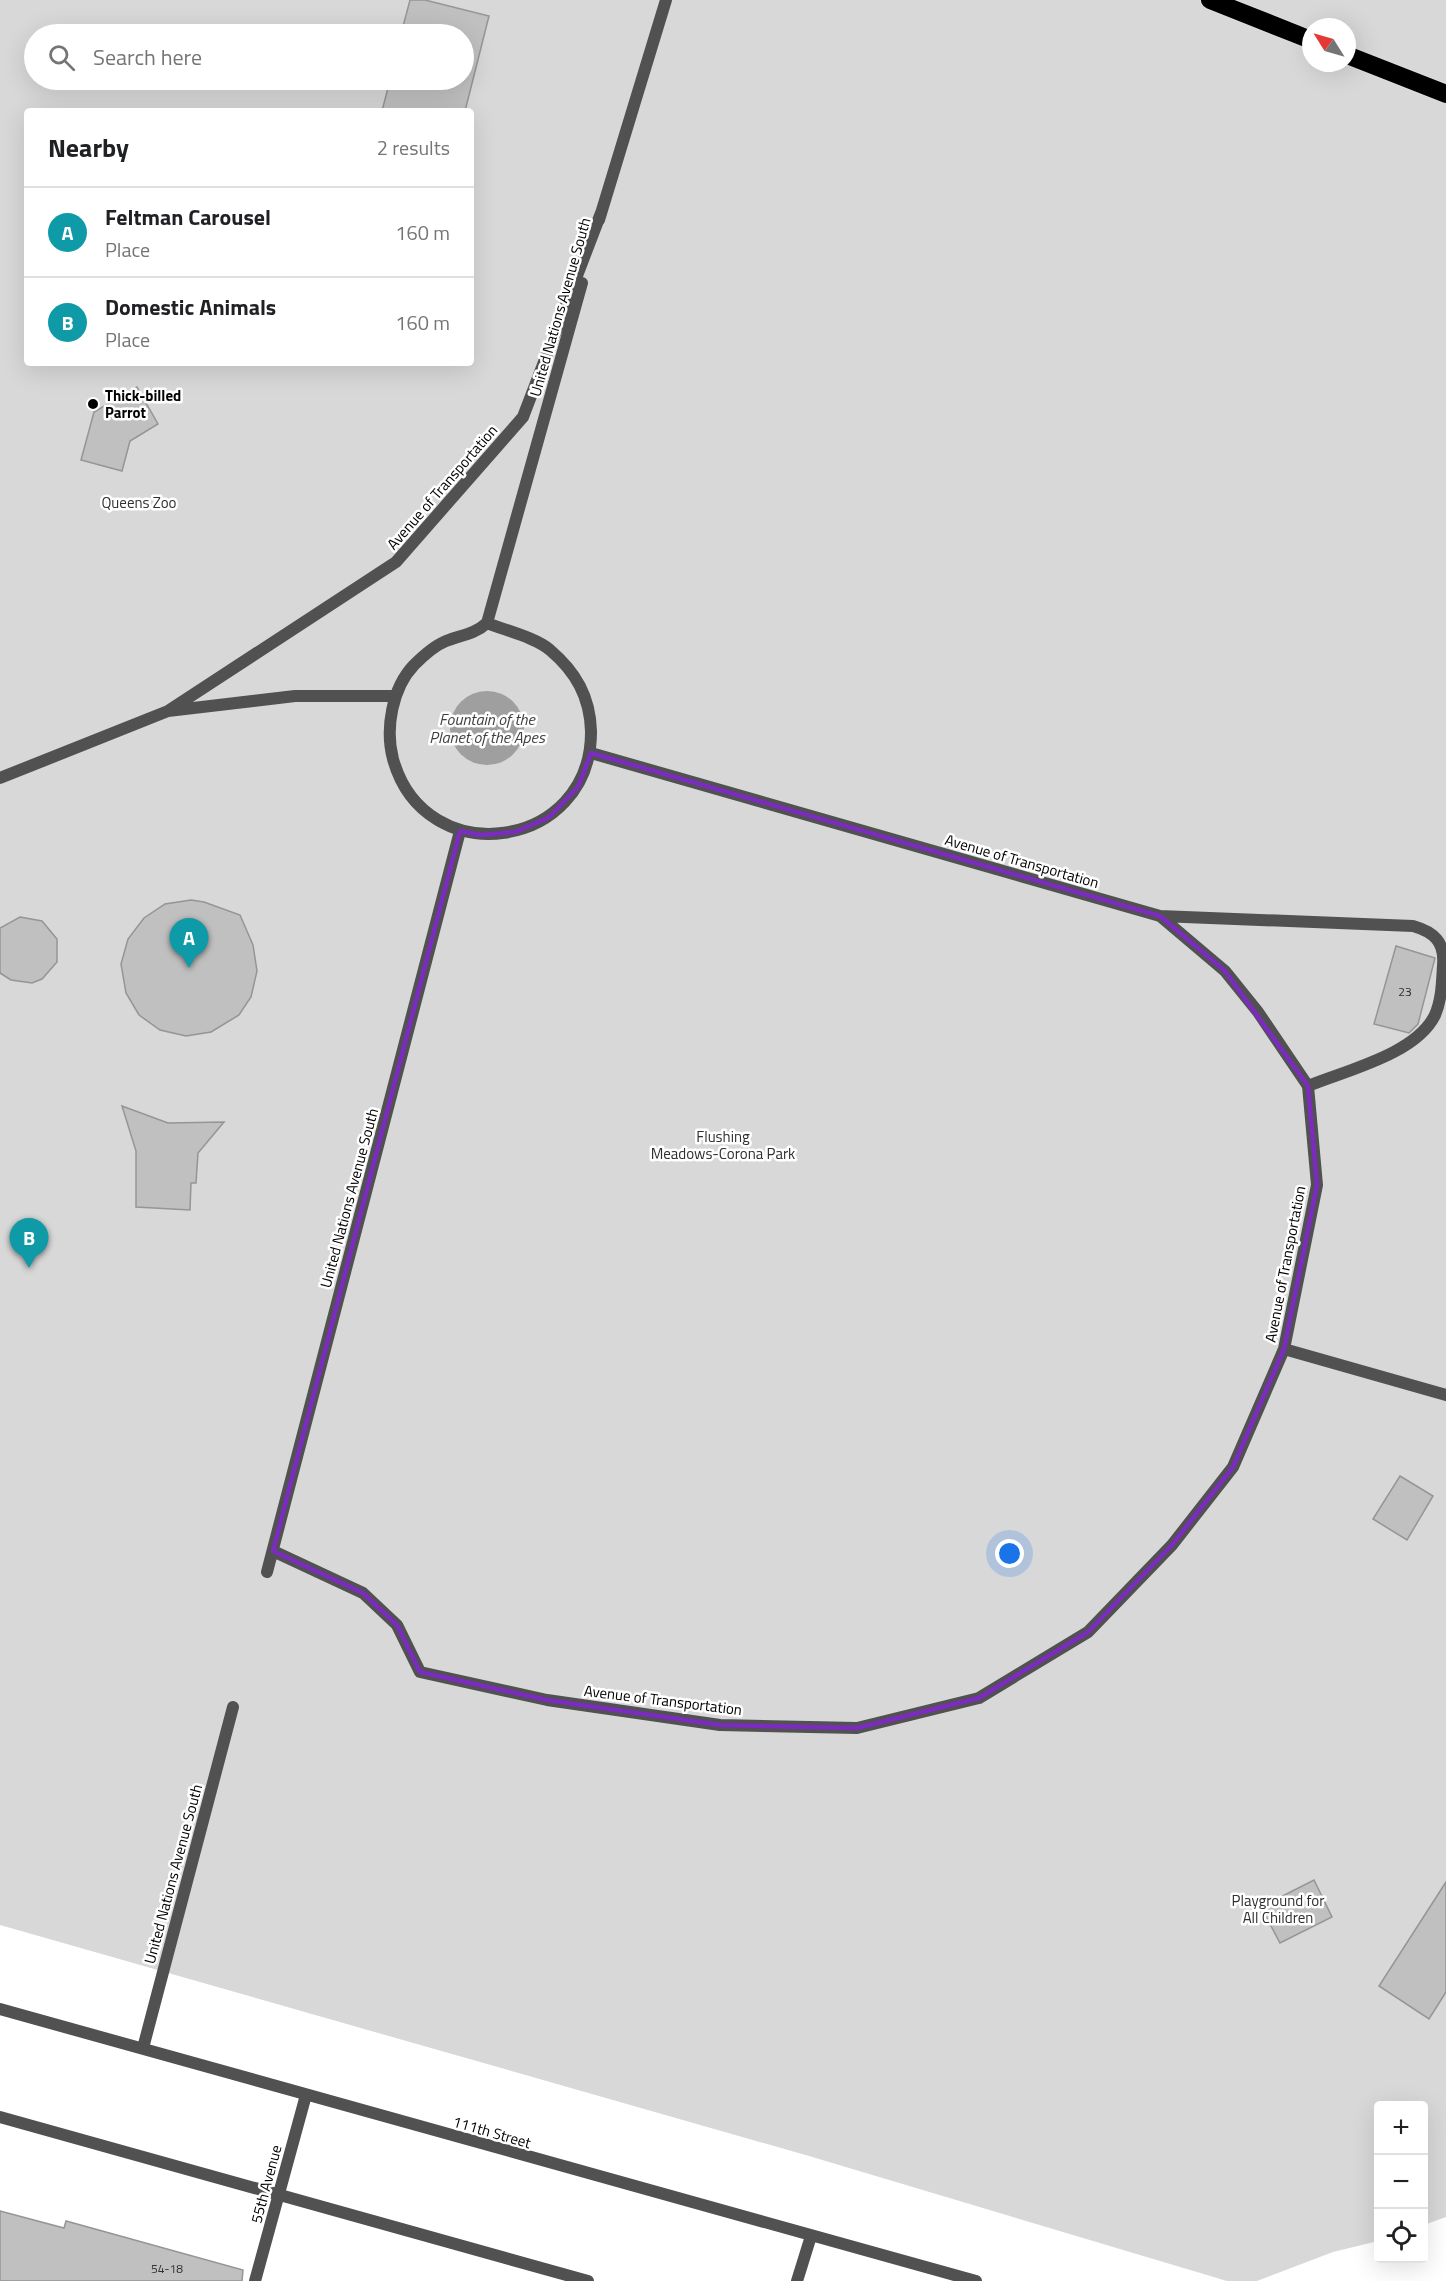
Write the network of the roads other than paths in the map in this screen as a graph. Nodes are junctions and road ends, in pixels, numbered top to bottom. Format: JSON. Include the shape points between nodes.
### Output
{"nodes":[{"id":1,"x":666,"y":0,"type":"edge"},
{"id":2,"x":1210,"y":0,"type":"edge"},
{"id":3,"x":1302,"y":36,"type":"edge"},
{"id":4,"x":1356,"y":59,"type":"edge"},
{"id":5,"x":1446,"y":94,"type":"edge"},
{"id":6,"x":601,"y":213,"type":"junction"},
{"id":7,"x":487,"y":623,"type":"junction"},
{"id":8,"x":395,"y":696,"type":"junction"},
{"id":9,"x":168,"y":711,"type":"junction"},
{"id":10,"x":591,"y":753,"type":"junction"},
{"id":11,"x":0,"y":778,"type":"edge"},
{"id":12,"x":460,"y":831,"type":"junction"},
{"id":13,"x":1160,"y":916,"type":"junction"},
{"id":14,"x":1308,"y":1086,"type":"junction"},
{"id":15,"x":1284,"y":1349,"type":"junction"},
{"id":16,"x":1446,"y":1395,"type":"edge"},
{"id":17,"x":273,"y":1551,"type":"junction"},
{"id":18,"x":267,"y":1572,"type":"dead end"},
{"id":19,"x":233,"y":1707,"type":"dead end"},
{"id":20,"x":0,"y":2009,"type":"edge"},
{"id":21,"x":143,"y":2049,"type":"junction"},
{"id":22,"x":306,"y":2095,"type":"junction"},
{"id":23,"x":0,"y":2117,"type":"edge"},
{"id":24,"x":278,"y":2194,"type":"junction"},
{"id":25,"x":811,"y":2236,"type":"junction"},
{"id":26,"x":255,"y":2281,"type":"edge"},
{"id":27,"x":588,"y":2281,"type":"edge"},
{"id":28,"x":796,"y":2281,"type":"edge"},
{"id":29,"x":976,"y":2281,"type":"edge"}],
"edges":[{"from":1,"to":6,"type":"street","name":"United Nations Avenue South"},
{"from":2,"to":3,"type":"highway"},
{"from":4,"to":5,"type":"highway"},
{"from":6,"to":7,"type":"street","name":"United Nations Avenue South"},
{"from":6,"to":9,"type":"street","name":"Avenue of Transportation","via":[[522,417],[499,444],[396,562]]},
{"from":7,"to":8,"type":"street","via":[[479,631],[445,641],[413,666]]},
{"from":7,"to":10,"type":"street","via":[[548,648],[577,677],[591,710]]},
{"from":8,"to":9,"type":"street","via":[[295,696]]},
{"from":8,"to":12,"type":"street","via":[[389,744],[398,778],[428,815]]},
{"from":9,"to":11,"type":"street"},
{"from":10,"to":12,"type":"street","via":[[578,787],[548,818],[515,832],[480,835]]},
{"from":10,"to":13,"type":"street","name":"Avenue of Transportation"},
{"from":12,"to":17,"type":"street","name":"United Nations Avenue South"},
{"from":13,"to":14,"type":"street","name":"Avenue of Transportation","via":[[1225,971]]},
{"from":13,"to":14,"type":"street","via":[[1413,926],[1429,931],[1440,941],[1444,954],[1441,994],[1423,1033],[1407,1046]]},
{"from":14,"to":15,"type":"street","name":"Avenue of Transportation","via":[[1317,1185]]},
{"from":15,"to":16,"type":"street"},
{"from":15,"to":17,"type":"street","name":"Avenue of Transportation","via":[[1233,1467],[1172,1545],[1088,1632],[979,1698],[857,1728],[720,1725],[547,1700],[420,1672],[397,1625],[363,1593]]},
{"from":17,"to":18,"type":"street","name":"United Nations Avenue South"},
{"from":19,"to":21,"type":"street","name":"United Nations Avenue South"},
{"from":20,"to":21,"type":"street","name":"111th Street"},
{"from":21,"to":22,"type":"street","name":"111th Street"},
{"from":22,"to":24,"type":"street","name":"55th Avenue"},
{"from":22,"to":25,"type":"street","name":"111th Street"},
{"from":23,"to":24,"type":"street"},
{"from":24,"to":26,"type":"street","name":"55th Avenue"},
{"from":24,"to":27,"type":"street"},
{"from":25,"to":28,"type":"street"},
{"from":25,"to":29,"type":"street","name":"111th Street"}]}
